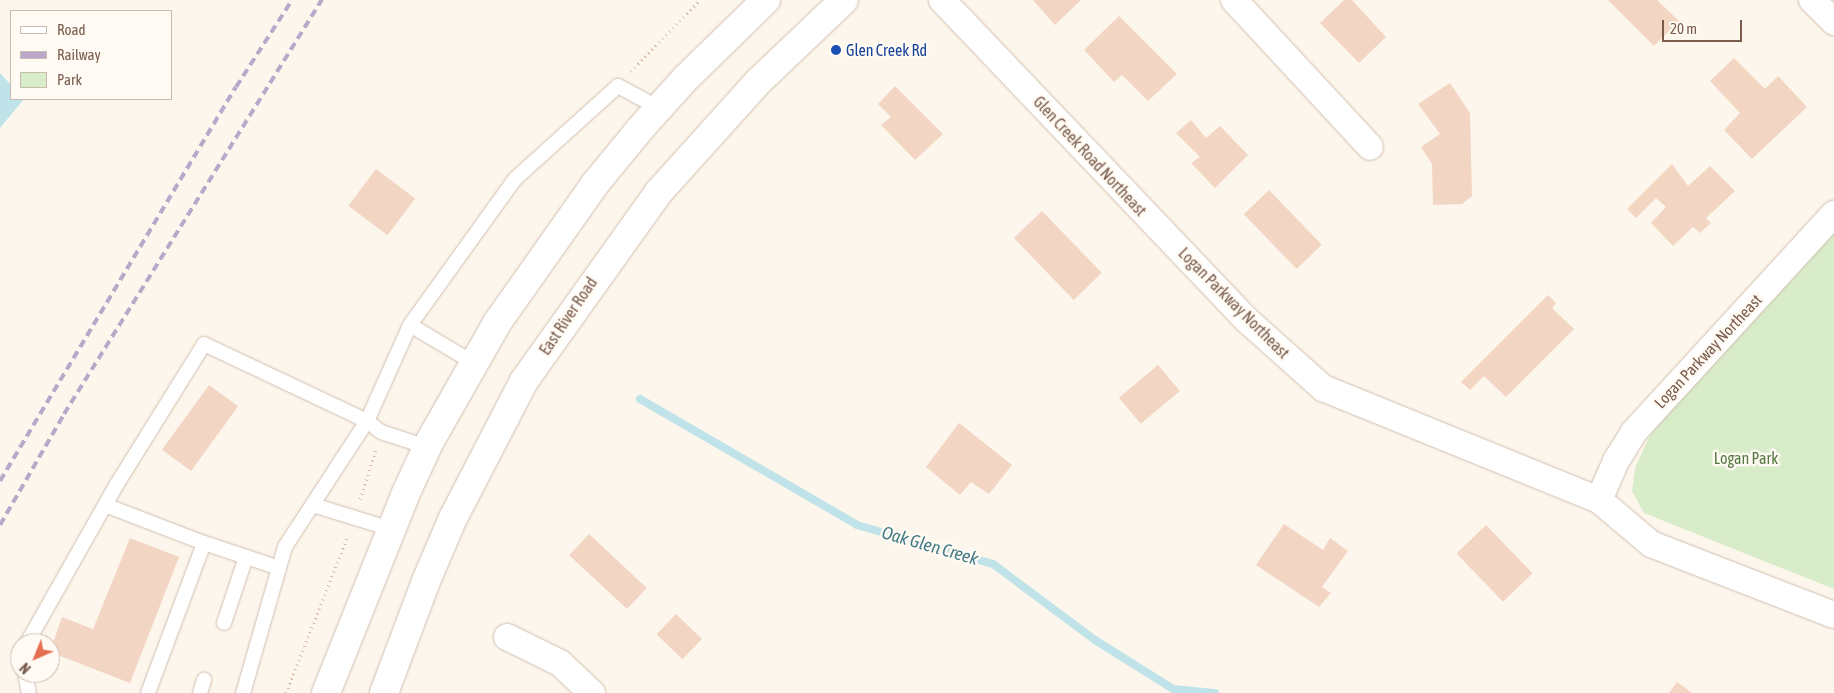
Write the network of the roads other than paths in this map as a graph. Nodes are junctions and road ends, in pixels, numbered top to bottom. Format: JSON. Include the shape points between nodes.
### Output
{"nodes":[{"id":1,"x":766,"y":0,"type":"edge"},
{"id":2,"x":844,"y":0,"type":"edge"},
{"id":3,"x":942,"y":0,"type":"edge"},
{"id":4,"x":1234,"y":0,"type":"edge"},
{"id":5,"x":1812,"y":0,"type":"edge"},
{"id":6,"x":1834,"y":22,"type":"edge"},
{"id":7,"x":659,"y":108,"type":"junction"},
{"id":8,"x":1370,"y":147,"type":"dead end"},
{"id":9,"x":1834,"y":214,"type":"edge"},
{"id":10,"x":1238,"y":313,"type":"dead end"},
{"id":11,"x":410,"y":325,"type":"junction"},
{"id":12,"x":474,"y":363,"type":"junction"},
{"id":13,"x":367,"y":421,"type":"junction"},
{"id":14,"x":427,"y":447,"type":"junction"},
{"id":15,"x":1599,"y":500,"type":"junction"},
{"id":16,"x":104,"y":505,"type":"junction"},
{"id":17,"x":312,"y":505,"type":"junction"},
{"id":18,"x":391,"y":529,"type":"junction"},
{"id":19,"x":204,"y":542,"type":"junction"},
{"id":20,"x":246,"y":557,"type":"junction"},
{"id":21,"x":279,"y":568,"type":"junction"},
{"id":22,"x":1834,"y":614,"type":"edge"},
{"id":23,"x":224,"y":623,"type":"dead end"},
{"id":24,"x":33,"y":633,"type":"edge"},
{"id":25,"x":507,"y":637,"type":"dead end"},
{"id":26,"x":148,"y":693,"type":"edge"},
{"id":27,"x":243,"y":693,"type":"edge"},
{"id":28,"x":326,"y":693,"type":"edge"},
{"id":29,"x":384,"y":693,"type":"edge"},
{"id":30,"x":592,"y":693,"type":"edge"}],
"edges":[{"from":1,"to":7,"type":"main road"},
{"from":2,"to":29,"type":"main road","name":"East River Road","via":[[759,81],[658,193],[524,381],[454,518],[426,581]]},
{"from":3,"to":10,"type":"street","name":"Glen Creek Road Northeast"},
{"from":3,"to":15,"type":"street","name":"Logan Parkway Northeast","via":[[1248,321],[1324,388]]},
{"from":4,"to":8,"type":"street"},
{"from":5,"to":6,"type":"street"},
{"from":7,"to":11,"type":"lane","via":[[618,86],[515,179]]},
{"from":7,"to":12,"type":"main road","via":[[595,184],[536,264]]},
{"from":9,"to":15,"type":"street","name":"Logan Parkway Northeast","via":[[1634,432],[1616,461]]},
{"from":11,"to":12,"type":"lane"},
{"from":11,"to":13,"type":"lane"},
{"from":12,"to":14,"type":"main road"},
{"from":13,"to":14,"type":"lane","via":[[381,432]]},
{"from":13,"to":16,"type":"lane","via":[[204,344]]},
{"from":13,"to":17,"type":"lane"},
{"from":14,"to":18,"type":"main road"},
{"from":15,"to":22,"type":"street","name":"Logan Parkway Northeast","via":[[1651,544]]},
{"from":16,"to":19,"type":"lane"},
{"from":16,"to":24,"type":"lane"},
{"from":17,"to":18,"type":"lane"},
{"from":17,"to":21,"type":"lane","via":[[285,547]]},
{"from":18,"to":28,"type":"main road"},
{"from":19,"to":20,"type":"lane"},
{"from":19,"to":26,"type":"lane"},
{"from":20,"to":21,"type":"lane"},
{"from":20,"to":23,"type":"lane"},
{"from":21,"to":27,"type":"lane"},
{"from":25,"to":30,"type":"street","via":[[560,663]]}]}
